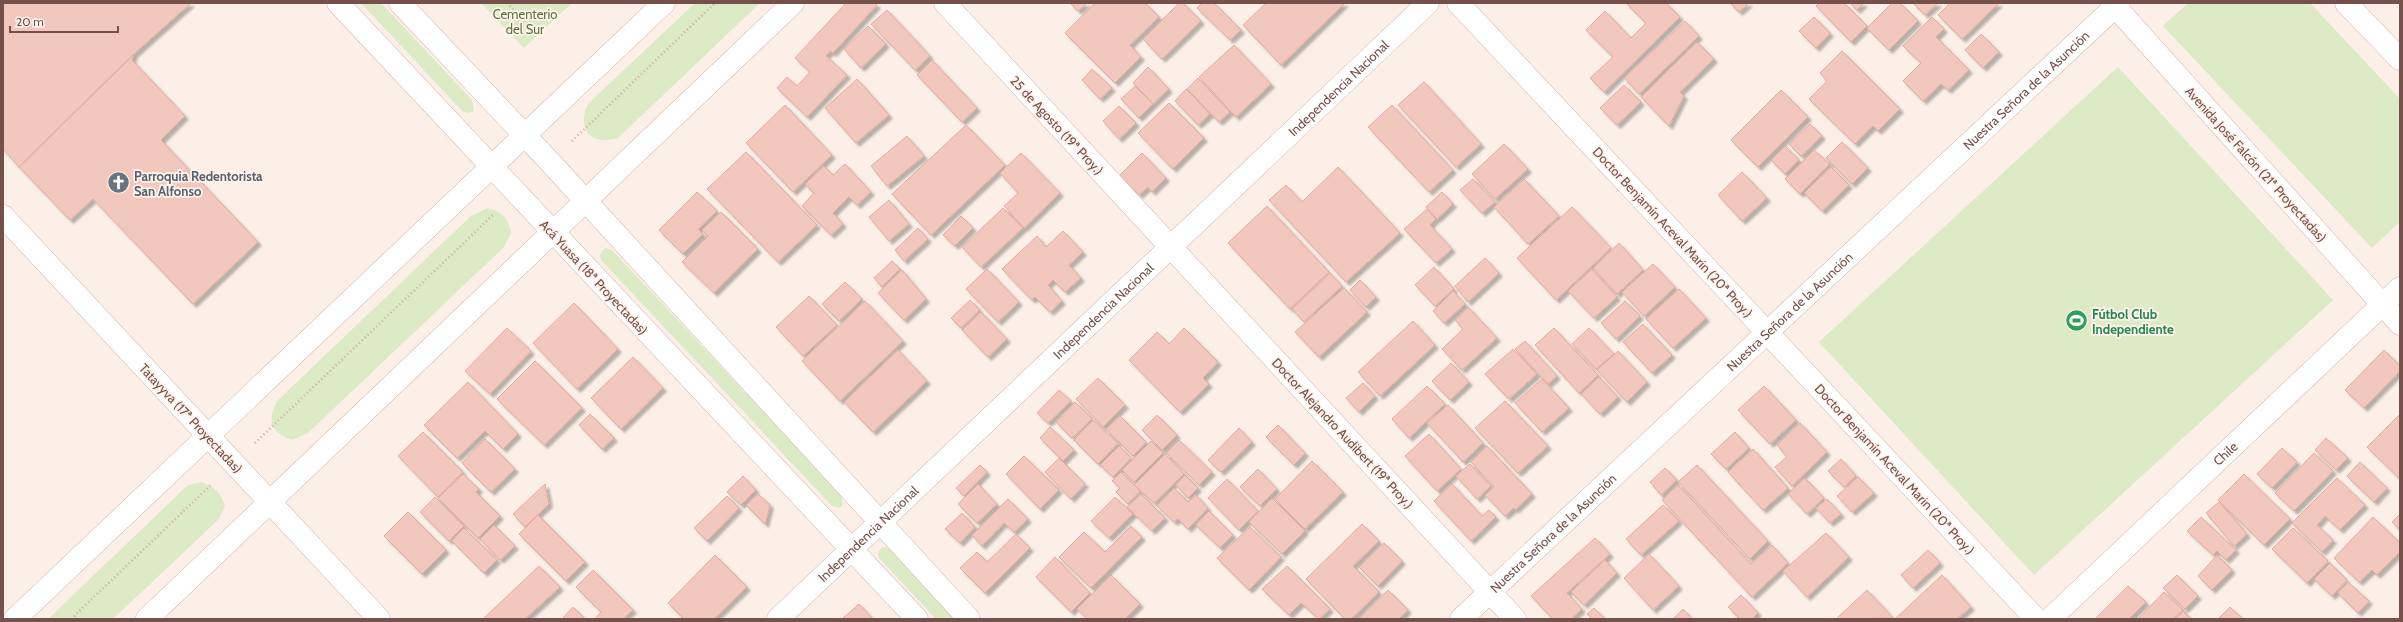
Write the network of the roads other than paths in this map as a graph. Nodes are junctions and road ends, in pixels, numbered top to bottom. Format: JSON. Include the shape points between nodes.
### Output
{"nodes":[{"id":1,"x":338,"y":3,"type":"edge"},
{"id":2,"x":400,"y":3,"type":"edge"},
{"id":3,"x":664,"y":3,"type":"edge"},
{"id":4,"x":793,"y":3,"type":"edge"},
{"id":5,"x":945,"y":3,"type":"edge"},
{"id":6,"x":1428,"y":3,"type":"edge"},
{"id":7,"x":1458,"y":3,"type":"edge"},
{"id":8,"x":2346,"y":3,"type":"edge"},
{"id":9,"x":2115,"y":4,"type":"edge"},
{"id":10,"x":2400,"y":59,"type":"edge"},
{"id":11,"x":525,"y":135,"type":"junction"},
{"id":12,"x":491,"y":168,"type":"junction"},
{"id":13,"x":585,"y":200,"type":"junction"},
{"id":14,"x":3,"y":216,"type":"edge"},
{"id":15,"x":552,"y":232,"type":"junction"},
{"id":16,"x":1170,"y":248,"type":"junction"},
{"id":17,"x":2400,"y":288,"type":"edge"},
{"id":18,"x":2382,"y":305,"type":"junction"},
{"id":19,"x":2400,"y":324,"type":"edge"},
{"id":20,"x":1767,"y":333,"type":"junction"},
{"id":21,"x":208,"y":436,"type":"junction"},
{"id":22,"x":270,"y":502,"type":"junction"},
{"id":23,"x":879,"y":523,"type":"junction"},
{"id":24,"x":852,"y":549,"type":"junction"},
{"id":25,"x":1490,"y":592,"type":"junction"},
{"id":26,"x":15,"y":619,"type":"edge"},
{"id":27,"x":147,"y":619,"type":"edge"},
{"id":28,"x":379,"y":619,"type":"edge"},
{"id":29,"x":778,"y":619,"type":"edge"},
{"id":30,"x":917,"y":619,"type":"edge"},
{"id":31,"x":969,"y":619,"type":"edge"},
{"id":32,"x":1461,"y":619,"type":"edge"},
{"id":33,"x":1515,"y":619,"type":"edge"},
{"id":34,"x":2036,"y":619,"type":"edge"},
{"id":35,"x":2050,"y":619,"type":"edge"}],
"edges":[{"from":1,"to":12,"type":"street","name":"Acá Yuasa (18ª Proyectadas)"},
{"from":2,"to":11,"type":"street"},
{"from":3,"to":11,"type":"street"},
{"from":4,"to":13,"type":"street"},
{"from":5,"to":16,"type":"street","name":"25 de Agosto (19ª Proy.)"},
{"from":6,"to":16,"type":"street","name":"Independencia Nacional"},
{"from":7,"to":20,"type":"street","name":"Doctor Benjamín Aceval Marin (20ª Proy.)"},
{"from":8,"to":10,"type":"street"},
{"from":9,"to":18,"type":"street","name":"Avenida José Falcón (21ª Proyectadas)"},
{"from":9,"to":20,"type":"street","name":"Nuestra Señora de la Asunción"},
{"from":11,"to":12,"type":"street"},
{"from":11,"to":13,"type":"street"},
{"from":12,"to":15,"type":"street","name":"Acá Yuasa (18ª Proyectadas)"},
{"from":12,"to":21,"type":"street"},
{"from":13,"to":15,"type":"street"},
{"from":13,"to":23,"type":"street"},
{"from":14,"to":21,"type":"street","name":"Tatayyva (17ª Proyectadas)"},
{"from":15,"to":22,"type":"street"},
{"from":15,"to":24,"type":"street","name":"Acá Yuasa (18ª Proyectadas)"},
{"from":16,"to":23,"type":"street","name":"Independencia Nacional"},
{"from":16,"to":25,"type":"street","name":"Doctor Alejandro Audibert (19ª Proy.)"},
{"from":17,"to":18,"type":"street","name":"Chile"},
{"from":18,"to":19,"type":"street","name":"Avenida José Falcón (21ª Proyectadas)"},
{"from":18,"to":35,"type":"street","name":"Chile"},
{"from":20,"to":25,"type":"street","name":"Nuestra Señora de la Asunción"},
{"from":20,"to":34,"type":"street","name":"Doctor Benjamín Aceval Marin (20ª Proy.)"},
{"from":21,"to":22,"type":"street","name":"Tatayyva (17ª Proyectadas)"},
{"from":21,"to":26,"type":"street"},
{"from":22,"to":27,"type":"street"},
{"from":22,"to":28,"type":"street","name":"Tatayyva (17ª Proyectadas)"},
{"from":23,"to":24,"type":"street","name":"Independencia Nacional"},
{"from":23,"to":31,"type":"street"},
{"from":24,"to":29,"type":"street","name":"Independencia Nacional"},
{"from":24,"to":30,"type":"street","name":"Acá Yuasa (18ª Proyectadas)"},
{"from":25,"to":32,"type":"street","name":"Nuestra Señora de la Asunción"},
{"from":25,"to":33,"type":"street","name":"Doctor Alejandro Audibert (19ª Proy.)"}]}
